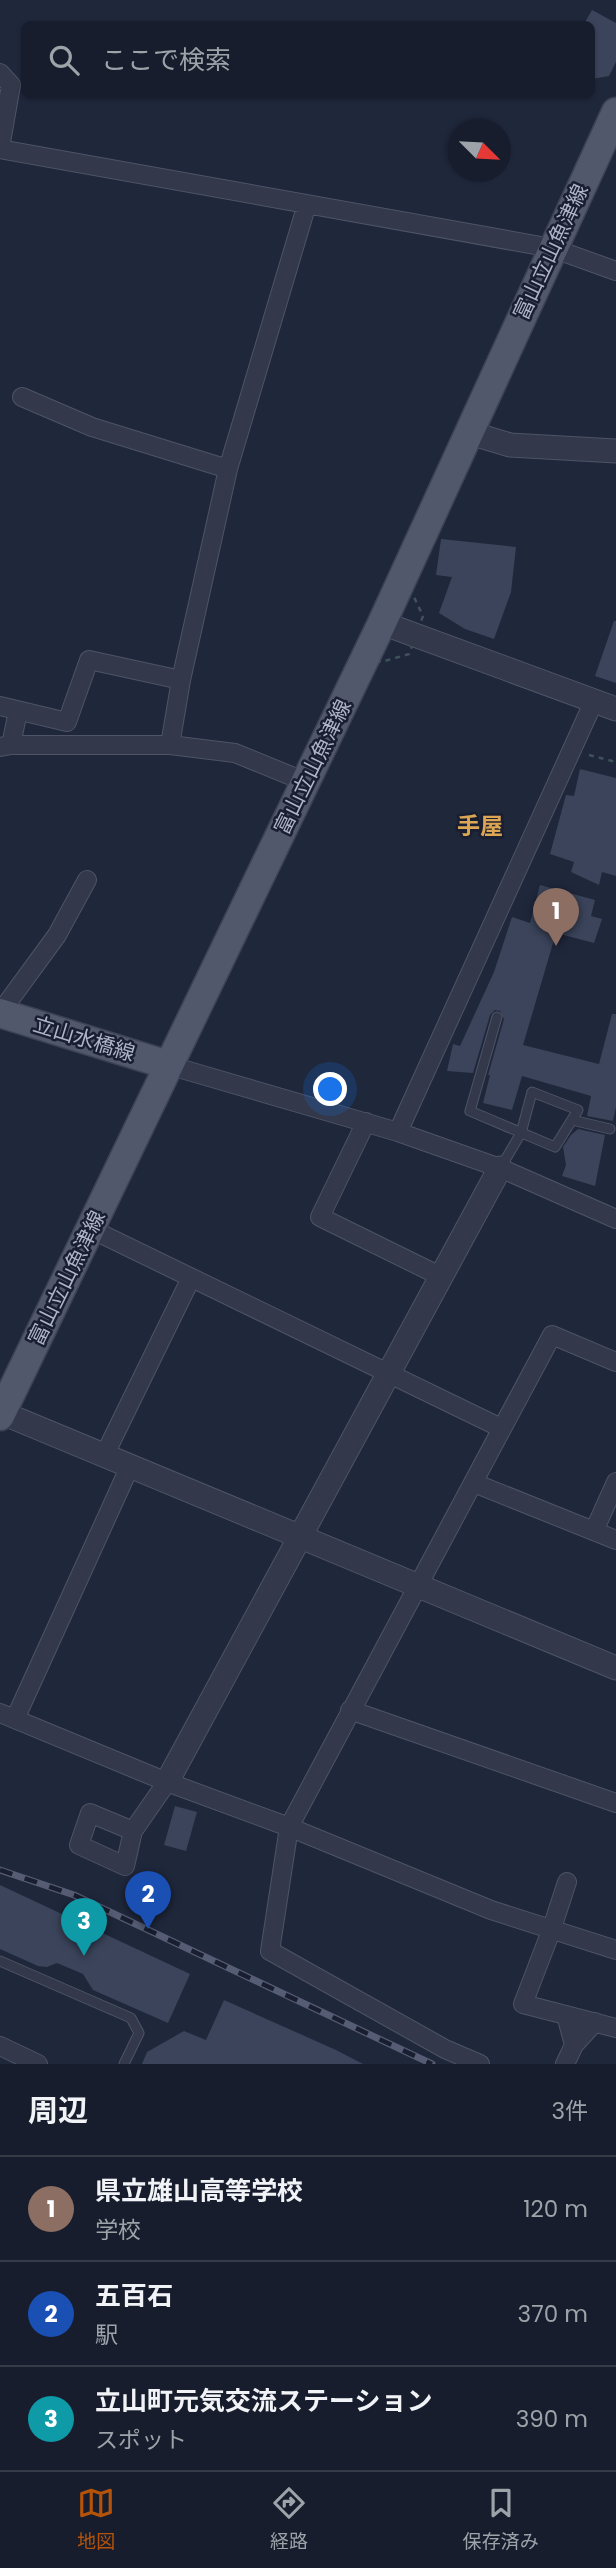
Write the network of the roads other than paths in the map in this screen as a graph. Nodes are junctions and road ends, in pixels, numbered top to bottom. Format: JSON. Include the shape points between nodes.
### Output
{"nodes":[{"id":1,"x":0,"y":73,"type":"edge"},
{"id":2,"x":616,"y":112,"type":"edge"},
{"id":3,"x":0,"y":148,"type":"edge"},
{"id":4,"x":307,"y":204,"type":"junction"},
{"id":5,"x":552,"y":248,"type":"junction"},
{"id":6,"x":616,"y":271,"type":"edge"},
{"id":7,"x":22,"y":397,"type":"dead end"},
{"id":8,"x":470,"y":433,"type":"junction"},
{"id":9,"x":616,"y":451,"type":"edge"},
{"id":10,"x":228,"y":469,"type":"junction"},
{"id":11,"x":382,"y":623,"type":"junction"},
{"id":12,"x":181,"y":680,"type":"junction"},
{"id":13,"x":594,"y":701,"type":"junction"},
{"id":14,"x":0,"y":705,"type":"edge"},
{"id":15,"x":616,"y":709,"type":"edge"},
{"id":16,"x":18,"y":711,"type":"junction"},
{"id":17,"x":5,"y":746,"type":"edge"},
{"id":18,"x":170,"y":746,"type":"junction"},
{"id":19,"x":306,"y":782,"type":"junction"},
{"id":20,"x":87,"y":880,"type":"dead end"},
{"id":21,"x":0,"y":1013,"type":"edge"},
{"id":22,"x":497,"y":1017,"type":"dead end"},
{"id":23,"x":168,"y":1065,"type":"junction"},
{"id":24,"x":572,"y":1120,"type":"junction"},
{"id":25,"x":366,"y":1122,"type":"junction"},
{"id":26,"x":610,"y":1129,"type":"dead end"},
{"id":27,"x":398,"y":1132,"type":"junction"},
{"id":28,"x":521,"y":1133,"type":"junction"},
{"id":29,"x":500,"y":1168,"type":"junction"},
{"id":30,"x":616,"y":1219,"type":"edge"},
{"id":31,"x":91,"y":1229,"type":"junction"},
{"id":32,"x":442,"y":1277,"type":"junction"},
{"id":33,"x":191,"y":1278,"type":"junction"},
{"id":34,"x":616,"y":1362,"type":"edge"},
{"id":35,"x":388,"y":1373,"type":"junction"},
{"id":36,"x":1,"y":1414,"type":"edge"},
{"id":37,"x":501,"y":1428,"type":"junction"},
{"id":38,"x":104,"y":1456,"type":"junction"},
{"id":39,"x":130,"y":1466,"type":"junction"},
{"id":40,"x":616,"y":1482,"type":"edge"},
{"id":41,"x":474,"y":1483,"type":"junction"},
{"id":42,"x":594,"y":1531,"type":"junction"},
{"id":43,"x":300,"y":1536,"type":"junction"},
{"id":44,"x":616,"y":1540,"type":"edge"},
{"id":45,"x":418,"y":1585,"type":"junction"},
{"id":46,"x":616,"y":1668,"type":"edge"},
{"id":47,"x":350,"y":1710,"type":"junction"},
{"id":48,"x":7,"y":1716,"type":"edge"},
{"id":49,"x":167,"y":1782,"type":"junction"},
{"id":50,"x":616,"y":1803,"type":"edge"},
{"id":51,"x":289,"y":1827,"type":"junction"},
{"id":52,"x":133,"y":1831,"type":"dead end"},
{"id":53,"x":567,"y":1882,"type":"dead end"},
{"id":54,"x":551,"y":1931,"type":"junction"},
{"id":55,"x":616,"y":1950,"type":"edge"},
{"id":56,"x":0,"y":1961,"type":"edge"},
{"id":57,"x":566,"y":2015,"type":"junction"},
{"id":58,"x":595,"y":2022,"type":"junction"},
{"id":59,"x":616,"y":2028,"type":"edge"},
{"id":60,"x":574,"y":2045,"type":"junction"},
{"id":61,"x":0,"y":2046,"type":"edge"},
{"id":62,"x":38,"y":2064,"type":"edge"},
{"id":63,"x":124,"y":2064,"type":"edge"},
{"id":64,"x":480,"y":2064,"type":"edge"},
{"id":65,"x":565,"y":2064,"type":"edge"}],
"edges":[{"from":1,"to":3,"type":"street","via":[[11,85]]},
{"from":2,"to":5,"type":"main road","name":"富山立山魚津線"},
{"from":3,"to":4,"type":"street"},
{"from":4,"to":5,"type":"street"},
{"from":4,"to":10,"type":"street"},
{"from":5,"to":6,"type":"street"},
{"from":5,"to":8,"type":"main road","name":"富山立山魚津線"},
{"from":7,"to":10,"type":"street","via":[[92,426]]},
{"from":8,"to":9,"type":"street","via":[[510,445]]},
{"from":8,"to":11,"type":"main road","name":"富山立山魚津線"},
{"from":10,"to":12,"type":"street"},
{"from":11,"to":13,"type":"street"},
{"from":11,"to":19,"type":"main road","name":"富山立山魚津線"},
{"from":12,"to":16,"type":"street","via":[[89,660],[67,722]]},
{"from":12,"to":18,"type":"street"},
{"from":13,"to":15,"type":"street"},
{"from":13,"to":27,"type":"street"},
{"from":14,"to":16,"type":"street"},
{"from":16,"to":17,"type":"street"},
{"from":17,"to":18,"type":"street"},
{"from":18,"to":19,"type":"street","via":[[235,753]]},
{"from":19,"to":23,"type":"main road","name":"富山立山魚津線"},
{"from":20,"to":21,"type":"street","via":[[57,934]]},
{"from":21,"to":23,"type":"main road","name":"立山水橋線"},
{"from":22,"to":28,"type":"lane","via":[[470,1111]]},
{"from":23,"to":25,"type":"street"},
{"from":23,"to":31,"type":"main road","name":"富山立山魚津線"},
{"from":24,"to":26,"type":"lane"},
{"from":24,"to":28,"type":"lane","via":[[555,1147]]},
{"from":24,"to":28,"type":"lane","via":[[578,1110],[532,1092]]},
{"from":25,"to":27,"type":"street"},
{"from":25,"to":32,"type":"street","via":[[320,1217]]},
{"from":27,"to":29,"type":"street"},
{"from":28,"to":29,"type":"lane"},
{"from":29,"to":30,"type":"street"},
{"from":29,"to":32,"type":"street"},
{"from":31,"to":33,"type":"street"},
{"from":31,"to":36,"type":"main road","name":"富山立山魚津線"},
{"from":32,"to":35,"type":"street"},
{"from":33,"to":35,"type":"street"},
{"from":33,"to":38,"type":"street"},
{"from":34,"to":37,"type":"street","via":[[552,1335]]},
{"from":35,"to":37,"type":"street"},
{"from":35,"to":43,"type":"street"},
{"from":36,"to":38,"type":"street"},
{"from":37,"to":41,"type":"street"},
{"from":38,"to":39,"type":"street"},
{"from":39,"to":43,"type":"street"},
{"from":39,"to":48,"type":"street"},
{"from":40,"to":42,"type":"street"},
{"from":41,"to":42,"type":"street"},
{"from":41,"to":45,"type":"street"},
{"from":42,"to":44,"type":"street"},
{"from":43,"to":45,"type":"street"},
{"from":43,"to":49,"type":"street"},
{"from":45,"to":46,"type":"street"},
{"from":45,"to":47,"type":"street"},
{"from":47,"to":50,"type":"street"},
{"from":47,"to":51,"type":"street"},
{"from":48,"to":49,"type":"street"},
{"from":49,"to":51,"type":"street"},
{"from":49,"to":52,"type":"street"},
{"from":51,"to":54,"type":"street"},
{"from":51,"to":64,"type":"street","via":[[271,1951]]},
{"from":53,"to":54,"type":"street"},
{"from":54,"to":55,"type":"street"},
{"from":54,"to":57,"type":"street","via":[[523,2004]]},
{"from":56,"to":63,"type":"lane","via":[[131,2018],[139,2033]]},
{"from":57,"to":58,"type":"street"},
{"from":57,"to":60,"type":"street"},
{"from":58,"to":59,"type":"street"},
{"from":58,"to":60,"type":"street"},
{"from":60,"to":65,"type":"street"},
{"from":61,"to":62,"type":"street"}]}
